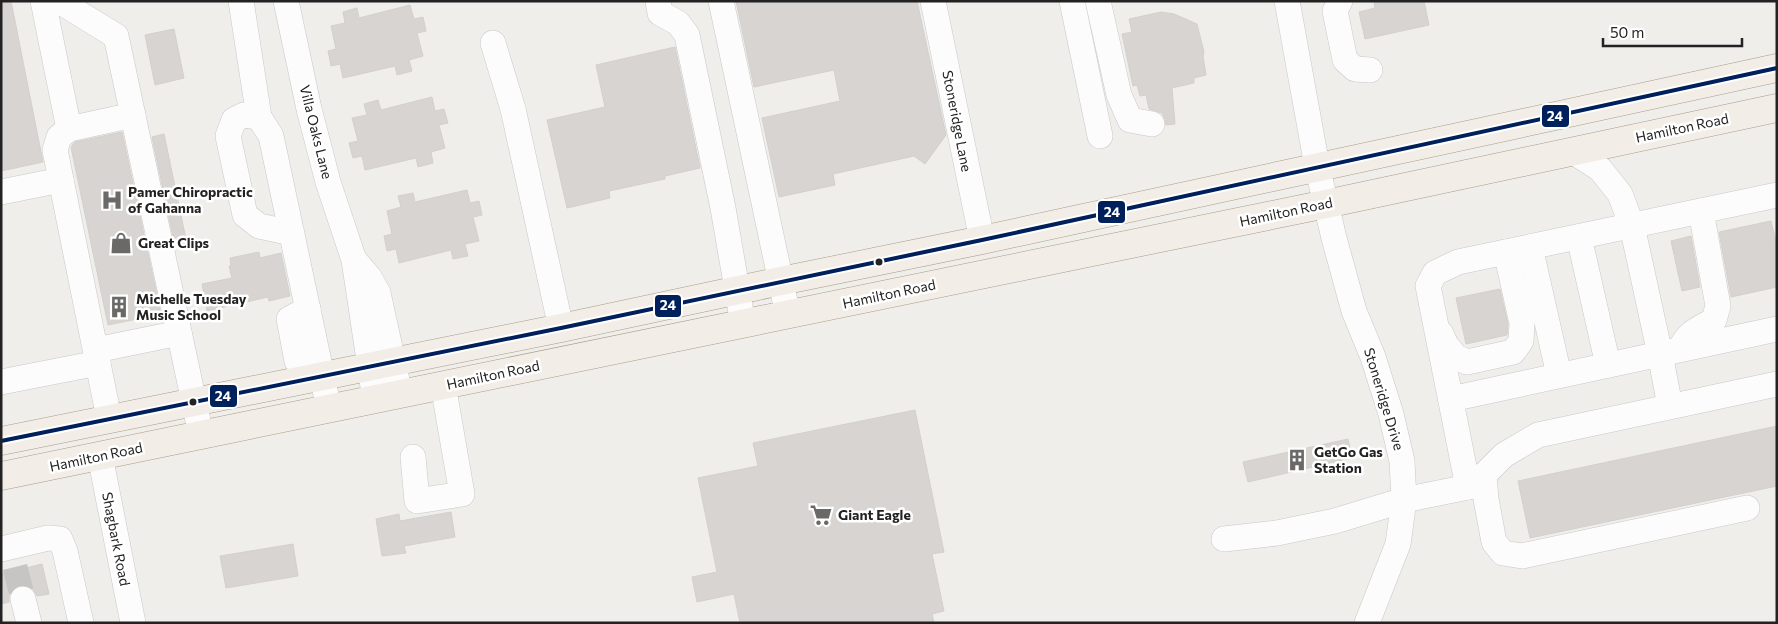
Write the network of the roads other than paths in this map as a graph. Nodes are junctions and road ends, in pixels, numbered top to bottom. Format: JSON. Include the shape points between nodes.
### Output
{"nodes":[{"id":1,"x":43,"y":1,"type":"edge"},
{"id":2,"x":59,"y":1,"type":"edge"},
{"id":3,"x":241,"y":1,"type":"edge"},
{"id":4,"x":286,"y":1,"type":"edge"},
{"id":5,"x":658,"y":1,"type":"edge"},
{"id":6,"x":721,"y":1,"type":"edge"},
{"id":7,"x":933,"y":1,"type":"edge"},
{"id":8,"x":1072,"y":1,"type":"edge"},
{"id":9,"x":1098,"y":1,"type":"edge"},
{"id":10,"x":1287,"y":1,"type":"edge"},
{"id":11,"x":1340,"y":1,"type":"edge"},
{"id":12,"x":493,"y":43,"type":"dead end"},
{"id":13,"x":1777,"y":68,"type":"edge"},
{"id":14,"x":1370,"y":70,"type":"dead end"},
{"id":15,"x":1777,"y":108,"type":"edge"},
{"id":16,"x":133,"y":115,"type":"junction"},
{"id":17,"x":259,"y":117,"type":"junction"},
{"id":18,"x":1152,"y":124,"type":"dead end"},
{"id":19,"x":69,"y":129,"type":"junction"},
{"id":20,"x":1100,"y":136,"type":"dead end"},
{"id":21,"x":1572,"y":151,"type":"junction"},
{"id":22,"x":1317,"y":166,"type":"junction"},
{"id":23,"x":61,"y":180,"type":"junction"},
{"id":24,"x":1,"y":192,"type":"edge"},
{"id":25,"x":1777,"y":195,"type":"edge"},
{"id":26,"x":1326,"y":204,"type":"junction"},
{"id":27,"x":1701,"y":211,"type":"junction"},
{"id":28,"x":1632,"y":226,"type":"junction"},
{"id":29,"x":292,"y":233,"type":"junction"},
{"id":30,"x":1579,"y":237,"type":"junction"},
{"id":31,"x":982,"y":240,"type":"junction"},
{"id":32,"x":1530,"y":247,"type":"junction"},
{"id":33,"x":1506,"y":252,"type":"junction"},
{"id":34,"x":781,"y":281,"type":"junction"},
{"id":35,"x":738,"y":291,"type":"junction"},
{"id":36,"x":308,"y":309,"type":"junction"},
{"id":37,"x":788,"y":314,"type":"junction"},
{"id":38,"x":1435,"y":321,"type":"junction"},
{"id":39,"x":743,"y":324,"type":"junction"},
{"id":40,"x":562,"y":328,"type":"junction"},
{"id":41,"x":1777,"y":329,"type":"edge"},
{"id":42,"x":179,"y":333,"type":"junction"},
{"id":43,"x":1670,"y":352,"type":"junction"},
{"id":44,"x":97,"y":357,"type":"junction"},
{"id":45,"x":297,"y":362,"type":"dead end"},
{"id":46,"x":381,"y":363,"type":"junction"},
{"id":47,"x":1608,"y":365,"type":"junction"},
{"id":48,"x":322,"y":375,"type":"junction"},
{"id":49,"x":1558,"y":376,"type":"junction"},
{"id":50,"x":1,"y":382,"type":"edge"},
{"id":51,"x":1777,"y":384,"type":"edge"},
{"id":52,"x":443,"y":385,"type":"junction"},
{"id":53,"x":388,"y":397,"type":"junction"},
{"id":54,"x":1451,"y":399,"type":"junction"},
{"id":55,"x":194,"y":401,"type":"junction"},
{"id":56,"x":1670,"y":406,"type":"junction"},
{"id":57,"x":329,"y":409,"type":"junction"},
{"id":58,"x":109,"y":418,"type":"junction"},
{"id":59,"x":201,"y":435,"type":"junction"},
{"id":60,"x":1,"y":440,"type":"edge"},
{"id":61,"x":100,"y":456,"type":"junction"},
{"id":62,"x":413,"y":457,"type":"dead end"},
{"id":63,"x":1,"y":476,"type":"edge"},
{"id":64,"x":1476,"y":481,"type":"junction"},
{"id":65,"x":1404,"y":500,"type":"junction"},
{"id":66,"x":1747,"y":508,"type":"dead end"},
{"id":67,"x":1224,"y":539,"type":"dead end"},
{"id":68,"x":9,"y":555,"type":"edge"},
{"id":69,"x":81,"y":623,"type":"edge"},
{"id":70,"x":133,"y":623,"type":"edge"},
{"id":71,"x":1367,"y":623,"type":"edge"}],
"edges":[{"from":1,"to":19,"type":"street"},
{"from":2,"to":16,"type":"street","via":[[116,36]]},
{"from":3,"to":17,"type":"street"},
{"from":4,"to":46,"type":"street","name":"Villa Oaks Lane","via":[[328,182],[354,260],[378,293]]},
{"from":5,"to":35,"type":"street","via":[[660,13],[678,23],[686,35]]},
{"from":6,"to":34,"type":"street"},
{"from":7,"to":31,"type":"street","name":"Stoneridge Lane","via":[[976,170]]},
{"from":8,"to":20,"type":"street"},
{"from":9,"to":18,"type":"street","via":[[1119,95],[1130,120]]},
{"from":10,"to":22,"type":"street"},
{"from":11,"to":14,"type":"street","via":[[1335,11],[1345,60],[1355,69]]},
{"from":12,"to":40,"type":"street","via":[[513,108]]},
{"from":13,"to":22,"type":"main road"},
{"from":15,"to":21,"type":"main road","name":"Hamilton Road"},
{"from":16,"to":19,"type":"street"},
{"from":16,"to":42,"type":"street"},
{"from":17,"to":29,"type":"street","via":[[271,136]]},
{"from":17,"to":29,"type":"street","via":[[244,115],[234,120],[228,136],[245,215],[259,226]]},
{"from":19,"to":23,"type":"street","via":[[59,137],[55,150]]},
{"from":21,"to":26,"type":"main road","name":"Hamilton Road"},
{"from":21,"to":28,"type":"street","via":[[1600,169],[1620,194]]},
{"from":22,"to":26,"type":"street"},
{"from":22,"to":31,"type":"main road"},
{"from":23,"to":24,"type":"street"},
{"from":23,"to":44,"type":"street"},
{"from":25,"to":27,"type":"street"},
{"from":26,"to":37,"type":"main road","name":"Hamilton Road"},
{"from":26,"to":65,"type":"street","name":"Stoneridge Drive","via":[[1354,311],[1391,414],[1402,461]]},
{"from":27,"to":28,"type":"street"},
{"from":27,"to":43,"type":"street","via":[[1718,306],[1714,320],[1691,333]]},
{"from":28,"to":30,"type":"street"},
{"from":28,"to":43,"type":"street"},
{"from":29,"to":36,"type":"street"},
{"from":30,"to":32,"type":"street"},
{"from":30,"to":47,"type":"street"},
{"from":31,"to":34,"type":"main road"},
{"from":32,"to":33,"type":"street"},
{"from":32,"to":49,"type":"street"},
{"from":33,"to":38,"type":"street","via":[[1458,262],[1435,273],[1428,286]]},
{"from":33,"to":38,"type":"street","via":[[1522,323],[1521,341],[1513,352],[1467,362],[1456,357],[1446,345]]},
{"from":34,"to":35,"type":"main road"},
{"from":34,"to":37,"type":"street"},
{"from":35,"to":39,"type":"street"},
{"from":35,"to":40,"type":"main road"},
{"from":36,"to":45,"type":"street","via":[[289,319]]},
{"from":36,"to":48,"type":"street"},
{"from":37,"to":39,"type":"main road","name":"Hamilton Road"},
{"from":38,"to":54,"type":"street"},
{"from":39,"to":52,"type":"main road","name":"Hamilton Road"},
{"from":40,"to":46,"type":"main road"},
{"from":41,"to":43,"type":"street"},
{"from":42,"to":44,"type":"street"},
{"from":42,"to":55,"type":"street"},
{"from":43,"to":47,"type":"street"},
{"from":43,"to":56,"type":"street"},
{"from":44,"to":50,"type":"street"},
{"from":44,"to":58,"type":"street"},
{"from":46,"to":48,"type":"main road"},
{"from":46,"to":53,"type":"street","name":"Villa Oaks Lane"},
{"from":47,"to":49,"type":"street"},
{"from":48,"to":55,"type":"main road"},
{"from":48,"to":57,"type":"street"},
{"from":49,"to":54,"type":"street"},
{"from":51,"to":56,"type":"street"},
{"from":52,"to":53,"type":"main road","name":"Hamilton Road"},
{"from":52,"to":62,"type":"street","via":[[462,494],[417,501]]},
{"from":53,"to":57,"type":"main road","name":"Hamilton Road"},
{"from":54,"to":64,"type":"street"},
{"from":55,"to":58,"type":"main road"},
{"from":55,"to":59,"type":"street"},
{"from":56,"to":64,"type":"street","via":[[1538,435],[1504,455]]},
{"from":57,"to":59,"type":"main road","name":"Hamilton Road"},
{"from":58,"to":60,"type":"main road"},
{"from":59,"to":61,"type":"main road","name":"Hamilton Road"},
{"from":61,"to":63,"type":"main road","name":"Hamilton Road"},
{"from":61,"to":70,"type":"street","name":"Shagbark Road"},
{"from":64,"to":65,"type":"street"},
{"from":64,"to":66,"type":"street","via":[[1486,499],[1494,542],[1503,553],[1522,556]]},
{"from":65,"to":67,"type":"street","via":[[1336,521]]},
{"from":65,"to":71,"type":"street","name":"Stoneridge Drive","via":[[1398,544]]},
{"from":68,"to":69,"type":"street","via":[[48,538],[60,540]]}]}
